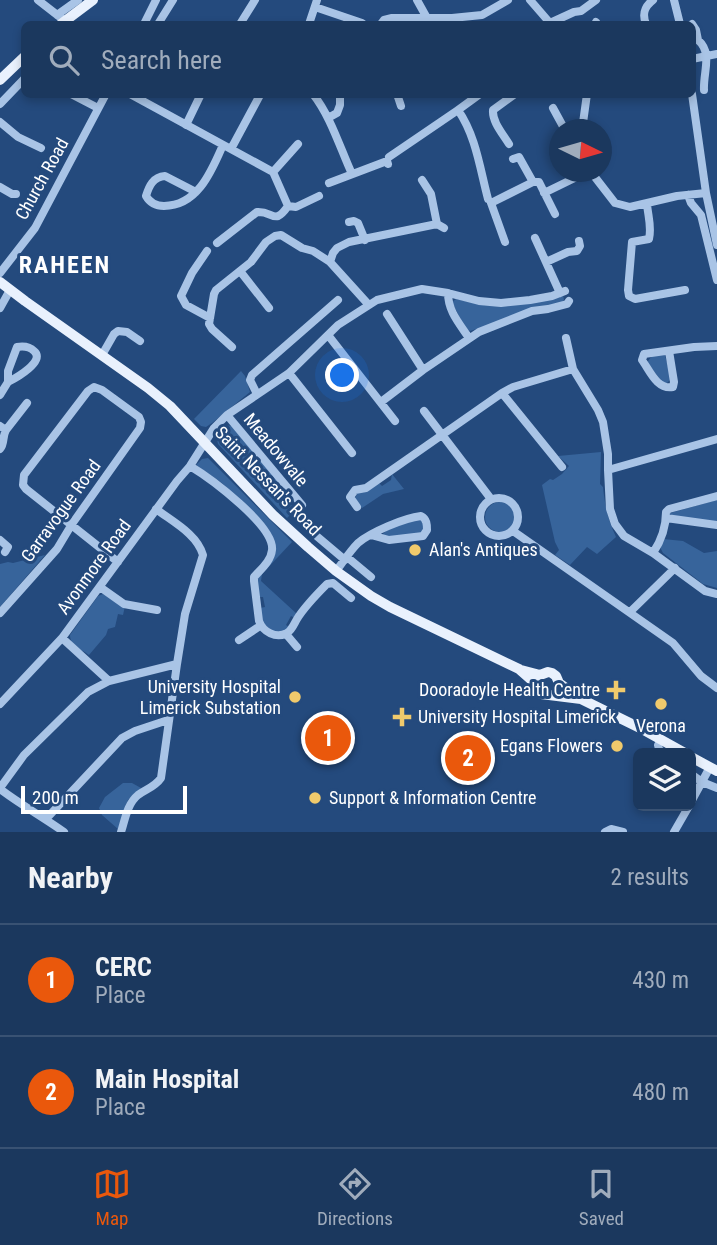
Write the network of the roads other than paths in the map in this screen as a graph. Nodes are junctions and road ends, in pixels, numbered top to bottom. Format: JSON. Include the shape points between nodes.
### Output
{"nodes":[{"id":1,"x":38,"y":0,"type":"edge"},
{"id":2,"x":78,"y":0,"type":"edge"},
{"id":3,"x":93,"y":0,"type":"edge"},
{"id":4,"x":156,"y":0,"type":"edge"},
{"id":5,"x":173,"y":0,"type":"edge"},
{"id":6,"x":255,"y":0,"type":"edge"},
{"id":7,"x":417,"y":0,"type":"edge"},
{"id":8,"x":508,"y":0,"type":"edge"},
{"id":9,"x":530,"y":0,"type":"edge"},
{"id":10,"x":653,"y":0,"type":"edge"},
{"id":11,"x":674,"y":0,"type":"edge"},
{"id":12,"x":316,"y":4,"type":"edge"},
{"id":13,"x":595,"y":13,"type":"edge"},
{"id":14,"x":427,"y":18,"type":"junction"},
{"id":15,"x":61,"y":20,"type":"edge"},
{"id":16,"x":146,"y":21,"type":"edge"},
{"id":17,"x":160,"y":21,"type":"edge"},
{"id":18,"x":242,"y":21,"type":"edge"},
{"id":19,"x":310,"y":21,"type":"edge"},
{"id":20,"x":357,"y":21,"type":"edge"},
{"id":21,"x":383,"y":21,"type":"edge"},
{"id":22,"x":452,"y":21,"type":"edge"},
{"id":23,"x":548,"y":21,"type":"edge"},
{"id":24,"x":556,"y":21,"type":"edge"},
{"id":25,"x":645,"y":21,"type":"edge"},
{"id":26,"x":679,"y":21,"type":"edge"},
{"id":27,"x":696,"y":30,"type":"edge"},
{"id":28,"x":717,"y":54,"type":"edge"},
{"id":29,"x":707,"y":56,"type":"junction"},
{"id":30,"x":696,"y":58,"type":"edge"},
{"id":31,"x":21,"y":60,"type":"edge"},
{"id":32,"x":0,"y":80,"type":"edge"},
{"id":33,"x":21,"y":82,"type":"edge"},
{"id":34,"x":705,"y":90,"type":"dead end"},
{"id":35,"x":79,"y":98,"type":"edge"},
{"id":36,"x":104,"y":98,"type":"edge"},
{"id":37,"x":137,"y":98,"type":"edge"},
{"id":38,"x":199,"y":98,"type":"edge"},
{"id":39,"x":258,"y":98,"type":"edge"},
{"id":40,"x":316,"y":98,"type":"edge"},
{"id":41,"x":340,"y":98,"type":"edge"},
{"id":42,"x":398,"y":98,"type":"edge"},
{"id":43,"x":474,"y":98,"type":"edge"},
{"id":44,"x":510,"y":98,"type":"edge"},
{"id":45,"x":586,"y":98,"type":"edge"},
{"id":46,"x":693,"y":98,"type":"edge"},
{"id":47,"x":0,"y":104,"type":"edge"},
{"id":48,"x":401,"y":106,"type":"dead end"},
{"id":49,"x":98,"y":108,"type":"junction"},
{"id":50,"x":553,"y":108,"type":"dead end"},
{"id":51,"x":458,"y":110,"type":"junction"},
{"id":52,"x":328,"y":118,"type":"junction"},
{"id":53,"x":559,"y":119,"type":"edge"},
{"id":54,"x":584,"y":119,"type":"edge"},
{"id":55,"x":0,"y":122,"type":"edge"},
{"id":56,"x":186,"y":125,"type":"junction"},
{"id":57,"x":503,"y":134,"type":"junction"},
{"id":58,"x":494,"y":139,"type":"dead end"},
{"id":59,"x":298,"y":144,"type":"dead end"},
{"id":60,"x":509,"y":144,"type":"dead end"},
{"id":61,"x":386,"y":145,"type":"dead end"},
{"id":62,"x":227,"y":147,"type":"junction"},
{"id":63,"x":41,"y":148,"type":"dead end"},
{"id":64,"x":390,"y":158,"type":"junction"},
{"id":65,"x":513,"y":159,"type":"dead end"},
{"id":66,"x":490,"y":163,"type":"dead end"},
{"id":67,"x":479,"y":165,"type":"junction"},
{"id":68,"x":273,"y":172,"type":"junction"},
{"id":69,"x":352,"y":174,"type":"junction"},
{"id":70,"x":422,"y":180,"type":"dead end"},
{"id":71,"x":533,"y":182,"type":"junction"},
{"id":72,"x":568,"y":182,"type":"edge"},
{"id":73,"x":597,"y":182,"type":"edge"},
{"id":74,"x":329,"y":183,"type":"dead end"},
{"id":75,"x":0,"y":187,"type":"edge"},
{"id":76,"x":196,"y":192,"type":"junction"},
{"id":77,"x":544,"y":193,"type":"junction"},
{"id":78,"x":706,"y":193,"type":"junction"},
{"id":79,"x":16,"y":194,"type":"dead end"},
{"id":80,"x":688,"y":195,"type":"junction"},
{"id":81,"x":319,"y":196,"type":"dead end"},
{"id":82,"x":488,"y":199,"type":"dead end"},
{"id":83,"x":646,"y":204,"type":"junction"},
{"id":84,"x":288,"y":206,"type":"junction"},
{"id":85,"x":555,"y":214,"type":"dead end"},
{"id":86,"x":349,"y":222,"type":"dead end"},
{"id":87,"x":715,"y":222,"type":"edge"},
{"id":88,"x":535,"y":238,"type":"dead end"},
{"id":89,"x":365,"y":240,"type":"junction"},
{"id":90,"x":579,"y":241,"type":"dead end"},
{"id":91,"x":505,"y":242,"type":"dead end"},
{"id":92,"x":217,"y":243,"type":"dead end"},
{"id":93,"x":717,"y":246,"type":"edge"},
{"id":94,"x":207,"y":251,"type":"dead end"},
{"id":95,"x":330,"y":262,"type":"junction"},
{"id":96,"x":546,"y":262,"type":"junction"},
{"id":97,"x":240,"y":271,"type":"junction"},
{"id":98,"x":0,"y":273,"type":"edge"},
{"id":99,"x":717,"y":280,"type":"edge"},
{"id":100,"x":0,"y":282,"type":"edge"},
{"id":101,"x":10,"y":289,"type":"junction"},
{"id":102,"x":685,"y":290,"type":"dead end"},
{"id":103,"x":448,"y":293,"type":"junction"},
{"id":104,"x":338,"y":300,"type":"dead end"},
{"id":105,"x":569,"y":300,"type":"dead end"},
{"id":106,"x":368,"y":304,"type":"junction"},
{"id":107,"x":269,"y":308,"type":"dead end"},
{"id":108,"x":0,"y":309,"type":"edge"},
{"id":109,"x":387,"y":314,"type":"dead end"},
{"id":110,"x":210,"y":318,"type":"junction"},
{"id":111,"x":328,"y":335,"type":"junction"},
{"id":112,"x":469,"y":338,"type":"junction"},
{"id":113,"x":566,"y":338,"type":"dead end"},
{"id":114,"x":140,"y":341,"type":"dead end"},
{"id":115,"x":717,"y":346,"type":"edge"},
{"id":116,"x":232,"y":347,"type":"dead end"},
{"id":117,"x":669,"y":351,"type":"junction"},
{"id":118,"x":102,"y":355,"type":"junction"},
{"id":119,"x":573,"y":369,"type":"junction"},
{"id":120,"x":423,"y":370,"type":"junction"},
{"id":121,"x":289,"y":373,"type":"junction"},
{"id":122,"x":8,"y":382,"type":"junction"},
{"id":123,"x":502,"y":393,"type":"junction"},
{"id":124,"x":0,"y":394,"type":"edge"},
{"id":125,"x":257,"y":394,"type":"junction"},
{"id":126,"x":381,"y":402,"type":"junction"},
{"id":127,"x":27,"y":403,"type":"dead end"},
{"id":128,"x":425,"y":411,"type":"dead end"},
{"id":129,"x":226,"y":415,"type":"junction"},
{"id":130,"x":396,"y":421,"type":"dead end"},
{"id":131,"x":3,"y":428,"type":"edge"},
{"id":132,"x":443,"y":435,"type":"junction"},
{"id":133,"x":717,"y":439,"type":"edge"},
{"id":134,"x":205,"y":442,"type":"junction"},
{"id":135,"x":0,"y":449,"type":"edge"},
{"id":136,"x":352,"y":453,"type":"dead end"},
{"id":137,"x":190,"y":466,"type":"junction"},
{"id":138,"x":562,"y":467,"type":"dead end"},
{"id":139,"x":608,"y":470,"type":"junction"},
{"id":140,"x":717,"y":496,"type":"edge"},
{"id":141,"x":491,"y":499,"type":"junction"},
{"id":142,"x":302,"y":506,"type":"dead end"},
{"id":143,"x":357,"y":508,"type":"dead end"},
{"id":144,"x":156,"y":509,"type":"junction"},
{"id":145,"x":666,"y":518,"type":"junction"},
{"id":146,"x":72,"y":524,"type":"junction"},
{"id":147,"x":717,"y":525,"type":"edge"},
{"id":148,"x":513,"y":531,"type":"junction"},
{"id":149,"x":313,"y":533,"type":"dead end"},
{"id":150,"x":372,"y":535,"type":"junction"},
{"id":151,"x":0,"y":540,"type":"edge"},
{"id":152,"x":5,"y":552,"type":"dead end"},
{"id":153,"x":653,"y":553,"type":"junction"},
{"id":154,"x":346,"y":558,"type":"junction"},
{"id":155,"x":118,"y":562,"type":"junction"},
{"id":156,"x":675,"y":568,"type":"junction"},
{"id":157,"x":336,"y":570,"type":"junction"},
{"id":158,"x":371,"y":577,"type":"dead end"},
{"id":159,"x":100,"y":587,"type":"junction"},
{"id":160,"x":717,"y":594,"type":"edge"},
{"id":161,"x":351,"y":598,"type":"dead end"},
{"id":162,"x":157,"y":610,"type":"dead end"},
{"id":163,"x":630,"y":612,"type":"junction"},
{"id":164,"x":0,"y":613,"type":"edge"},
{"id":165,"x":260,"y":626,"type":"junction"},
{"id":166,"x":286,"y":634,"type":"junction"},
{"id":167,"x":62,"y":638,"type":"junction"},
{"id":168,"x":239,"y":640,"type":"dead end"},
{"id":169,"x":297,"y":647,"type":"dead end"},
{"id":170,"x":177,"y":664,"type":"junction"},
{"id":171,"x":538,"y":679,"type":"junction"},
{"id":172,"x":109,"y":681,"type":"junction"},
{"id":173,"x":559,"y":683,"type":"junction"},
{"id":174,"x":717,"y":688,"type":"edge"},
{"id":175,"x":551,"y":695,"type":"junction"},
{"id":176,"x":581,"y":699,"type":"junction"},
{"id":177,"x":0,"y":704,"type":"edge"},
{"id":178,"x":168,"y":720,"type":"junction"},
{"id":179,"x":662,"y":740,"type":"junction"},
{"id":180,"x":659,"y":748,"type":"edge"},
{"id":181,"x":676,"y":748,"type":"edge"},
{"id":182,"x":696,"y":760,"type":"edge"},
{"id":183,"x":713,"y":769,"type":"edge"},
{"id":184,"x":696,"y":778,"type":"edge"},
{"id":185,"x":702,"y":782,"type":"junction"},
{"id":186,"x":717,"y":788,"type":"edge"},
{"id":187,"x":0,"y":789,"type":"edge"},
{"id":188,"x":696,"y":793,"type":"edge"},
{"id":189,"x":686,"y":811,"type":"edge"},
{"id":190,"x":46,"y":819,"type":"junction"},
{"id":191,"x":676,"y":829,"type":"edge"},
{"id":192,"x":64,"y":832,"type":"edge"},
{"id":193,"x":121,"y":832,"type":"edge"},
{"id":194,"x":605,"y":832,"type":"edge"},
{"id":195,"x":623,"y":832,"type":"edge"}],
"edges":[{"from":1,"to":15,"type":"street"},
{"from":2,"to":15,"type":"street"},
{"from":3,"to":15,"type":"main road"},
{"from":4,"to":16,"type":"street"},
{"from":5,"to":17,"type":"street"},
{"from":6,"to":18,"type":"street"},
{"from":7,"to":14,"type":"street"},
{"from":8,"to":22,"type":"street","via":[[482,15]]},
{"from":9,"to":23,"type":"street"},
{"from":10,"to":25,"type":"street","via":[[645,8]]},
{"from":11,"to":26,"type":"street"},
{"from":12,"to":19,"type":"street"},
{"from":12,"to":20,"type":"street"},
{"from":13,"to":24,"type":"street","via":[[574,12]]},
{"from":14,"to":21,"type":"street"},
{"from":14,"to":22,"type":"street"},
{"from":27,"to":29,"type":"street"},
{"from":28,"to":29,"type":"street"},
{"from":29,"to":30,"type":"street"},
{"from":29,"to":34,"type":"street"},
{"from":31,"to":32,"type":"main road"},
{"from":33,"to":47,"type":"street"},
{"from":35,"to":49,"type":"street"},
{"from":36,"to":49,"type":"street","name":"Church Road"},
{"from":37,"to":56,"type":"street"},
{"from":38,"to":56,"type":"street"},
{"from":39,"to":62,"type":"street"},
{"from":40,"to":52,"type":"street"},
{"from":41,"to":52,"type":"street","via":[[337,113]]},
{"from":42,"to":48,"type":"street"},
{"from":43,"to":51,"type":"street"},
{"from":44,"to":57,"type":"street","via":[[492,113]]},
{"from":45,"to":54,"type":"street"},
{"from":46,"to":78,"type":"street"},
{"from":49,"to":98,"type":"street","name":"Church Road","via":[[34,228]]},
{"from":50,"to":53,"type":"street"},
{"from":51,"to":64,"type":"street"},
{"from":51,"to":67,"type":"street","via":[[472,134]]},
{"from":52,"to":69,"type":"street"},
{"from":55,"to":63,"type":"street"},
{"from":56,"to":62,"type":"street"},
{"from":57,"to":58,"type":"street"},
{"from":57,"to":60,"type":"street"},
{"from":59,"to":68,"type":"street"},
{"from":61,"to":64,"type":"street"},
{"from":62,"to":68,"type":"street"},
{"from":62,"to":76,"type":"street"},
{"from":64,"to":69,"type":"street"},
{"from":65,"to":71,"type":"street","via":[[519,156]]},
{"from":66,"to":67,"type":"street"},
{"from":67,"to":82,"type":"street"},
{"from":68,"to":84,"type":"street"},
{"from":69,"to":74,"type":"street"},
{"from":70,"to":89,"type":"street","via":[[441,226]]},
{"from":71,"to":77,"type":"street","via":[[539,182]]},
{"from":71,"to":91,"type":"street","via":[[491,203]]},
{"from":72,"to":77,"type":"street"},
{"from":73,"to":83,"type":"street","via":[[615,203],[630,207]]},
{"from":75,"to":79,"type":"street"},
{"from":76,"to":76,"type":"street","via":[[169,206],[146,196],[154,180],[162,176]]},
{"from":77,"to":85,"type":"street"},
{"from":78,"to":80,"type":"street"},
{"from":78,"to":87,"type":"street"},
{"from":80,"to":83,"type":"street"},
{"from":80,"to":99,"type":"street","via":[[701,215]]},
{"from":81,"to":84,"type":"street"},
{"from":83,"to":102,"type":"street","via":[[651,230],[649,239],[632,242],[629,296],[635,299]]},
{"from":84,"to":92,"type":"street","via":[[277,217],[257,212]]},
{"from":86,"to":89,"type":"street","via":[[358,223]]},
{"from":87,"to":93,"type":"street"},
{"from":88,"to":96,"type":"street","name":"Meadowvale"},
{"from":89,"to":95,"type":"street","via":[[342,245]]},
{"from":90,"to":96,"type":"street","via":[[577,251]]},
{"from":94,"to":110,"type":"street","via":[[181,296],[186,305]]},
{"from":95,"to":97,"type":"street","via":[[281,235],[266,242]]},
{"from":95,"to":106,"type":"street"},
{"from":96,"to":103,"type":"street","name":"Meadowvale","via":[[562,292],[501,303]]},
{"from":97,"to":107,"type":"street"},
{"from":97,"to":110,"type":"street","via":[[216,290]]},
{"from":100,"to":101,"type":"main road","name":"Saint Nessan's Road"},
{"from":101,"to":108,"type":"street"},
{"from":101,"to":118,"type":"main road","name":"Saint Nessan's Road"},
{"from":103,"to":106,"type":"street","name":"Meadowvale","via":[[422,289]]},
{"from":103,"to":112,"type":"street","via":[[451,310]]},
{"from":104,"to":125,"type":"street","name":"Meadowvale","via":[[252,375]]},
{"from":105,"to":112,"type":"street"},
{"from":106,"to":111,"type":"street","name":"Meadowvale"},
{"from":109,"to":120,"type":"street"},
{"from":110,"to":116,"type":"street","via":[[212,329]]},
{"from":111,"to":121,"type":"street","name":"Meadowvale"},
{"from":111,"to":126,"type":"street"},
{"from":112,"to":120,"type":"street"},
{"from":113,"to":119,"type":"street"},
{"from":114,"to":118,"type":"street","via":[[118,331]]},
{"from":115,"to":117,"type":"street"},
{"from":117,"to":117,"type":"street","via":[[674,382],[666,388],[642,360],[644,354]]},
{"from":118,"to":134,"type":"main road","name":"Saint Nessan's Road","via":[[170,406]]},
{"from":119,"to":123,"type":"street"},
{"from":119,"to":139,"type":"street","via":[[603,422]]},
{"from":120,"to":126,"type":"street"},
{"from":121,"to":125,"type":"street","name":"Meadowvale"},
{"from":121,"to":136,"type":"street"},
{"from":122,"to":122,"type":"street","via":[[33,365],[37,359],[33,350],[18,347]]},
{"from":122,"to":124,"type":"street"},
{"from":123,"to":132,"type":"street"},
{"from":123,"to":138,"type":"street"},
{"from":125,"to":129,"type":"street","name":"Meadowvale"},
{"from":126,"to":130,"type":"street"},
{"from":127,"to":131,"type":"street"},
{"from":128,"to":132,"type":"street"},
{"from":129,"to":134,"type":"street","name":"Meadowvale"},
{"from":129,"to":142,"type":"street","name":"Meadowvale"},
{"from":131,"to":135,"type":"street"},
{"from":132,"to":141,"type":"street"},
{"from":132,"to":143,"type":"street","via":[[366,488],[355,490],[350,495]]},
{"from":133,"to":139,"type":"street"},
{"from":134,"to":137,"type":"street","name":"Avonmore Road"},
{"from":134,"to":157,"type":"main road","name":"Saint Nessan's Road","via":[[266,508]]},
{"from":137,"to":144,"type":"street","name":"Avonmore Road"},
{"from":137,"to":165,"type":"street","via":[[232,496],[270,537],[269,560],[254,577]]},
{"from":139,"to":153,"type":"street","via":[[615,524],[624,536]]},
{"from":140,"to":145,"type":"street","via":[[669,509]]},
{"from":141,"to":148,"type":"street","via":[[507,500],[514,506],[518,514]]},
{"from":141,"to":148,"type":"street","via":[[481,513],[481,523],[495,536]]},
{"from":144,"to":155,"type":"street","name":"Avonmore Road"},
{"from":144,"to":170,"type":"street","via":[[195,539],[203,555],[185,614]]},
{"from":145,"to":147,"type":"street"},
{"from":145,"to":153,"type":"street"},
{"from":146,"to":146,"type":"street","name":"Garravogue Road","via":[[26,489],[24,475],[91,388],[98,388],[139,417],[140,428]]},
{"from":146,"to":155,"type":"street"},
{"from":146,"to":164,"type":"street","name":"Garravogue Road","via":[[57,549]]},
{"from":148,"to":163,"type":"street"},
{"from":149,"to":154,"type":"street"},
{"from":150,"to":150,"type":"street","via":[[418,516],[427,523],[423,536],[388,540]]},
{"from":150,"to":154,"type":"street"},
{"from":151,"to":152,"type":"street","via":[[8,547]]},
{"from":153,"to":156,"type":"street"},
{"from":154,"to":157,"type":"street"},
{"from":154,"to":158,"type":"street"},
{"from":155,"to":159,"type":"street","name":"Avonmore Road"},
{"from":156,"to":160,"type":"street","via":[[705,591]]},
{"from":156,"to":163,"type":"street"},
{"from":157,"to":171,"type":"main road","name":"Saint Nessan's Road","via":[[390,607]]},
{"from":159,"to":162,"type":"street","via":[[124,604]]},
{"from":159,"to":167,"type":"street","name":"Avonmore Road"},
{"from":161,"to":166,"type":"street","via":[[327,584]]},
{"from":163,"to":174,"type":"street","via":[[673,643],[701,677]]},
{"from":165,"to":166,"type":"street","via":[[272,634]]},
{"from":165,"to":168,"type":"street"},
{"from":166,"to":169,"type":"street"},
{"from":167,"to":172,"type":"street"},
{"from":167,"to":177,"type":"street","name":"Avonmore Road"},
{"from":170,"to":172,"type":"street"},
{"from":170,"to":178,"type":"street"},
{"from":171,"to":173,"type":"main road","via":[[548,672]]},
{"from":171,"to":175,"type":"main road","via":[[538,691]]},
{"from":172,"to":187,"type":"street","via":[[88,692],[24,755]]},
{"from":173,"to":175,"type":"main road"},
{"from":173,"to":176,"type":"main road"},
{"from":175,"to":176,"type":"main road"},
{"from":176,"to":179,"type":"main road"},
{"from":178,"to":190,"type":"street","via":[[114,744]]},
{"from":178,"to":193,"type":"street","via":[[161,778],[134,799]]},
{"from":179,"to":180,"type":"street"},
{"from":179,"to":181,"type":"main road"},
{"from":182,"to":183,"type":"main road"},
{"from":183,"to":185,"type":"street"},
{"from":184,"to":185,"type":"street"},
{"from":185,"to":186,"type":"street"},
{"from":185,"to":188,"type":"street"},
{"from":187,"to":190,"type":"street"},
{"from":189,"to":191,"type":"street"},
{"from":190,"to":192,"type":"street"},
{"from":194,"to":195,"type":"street"}]}
